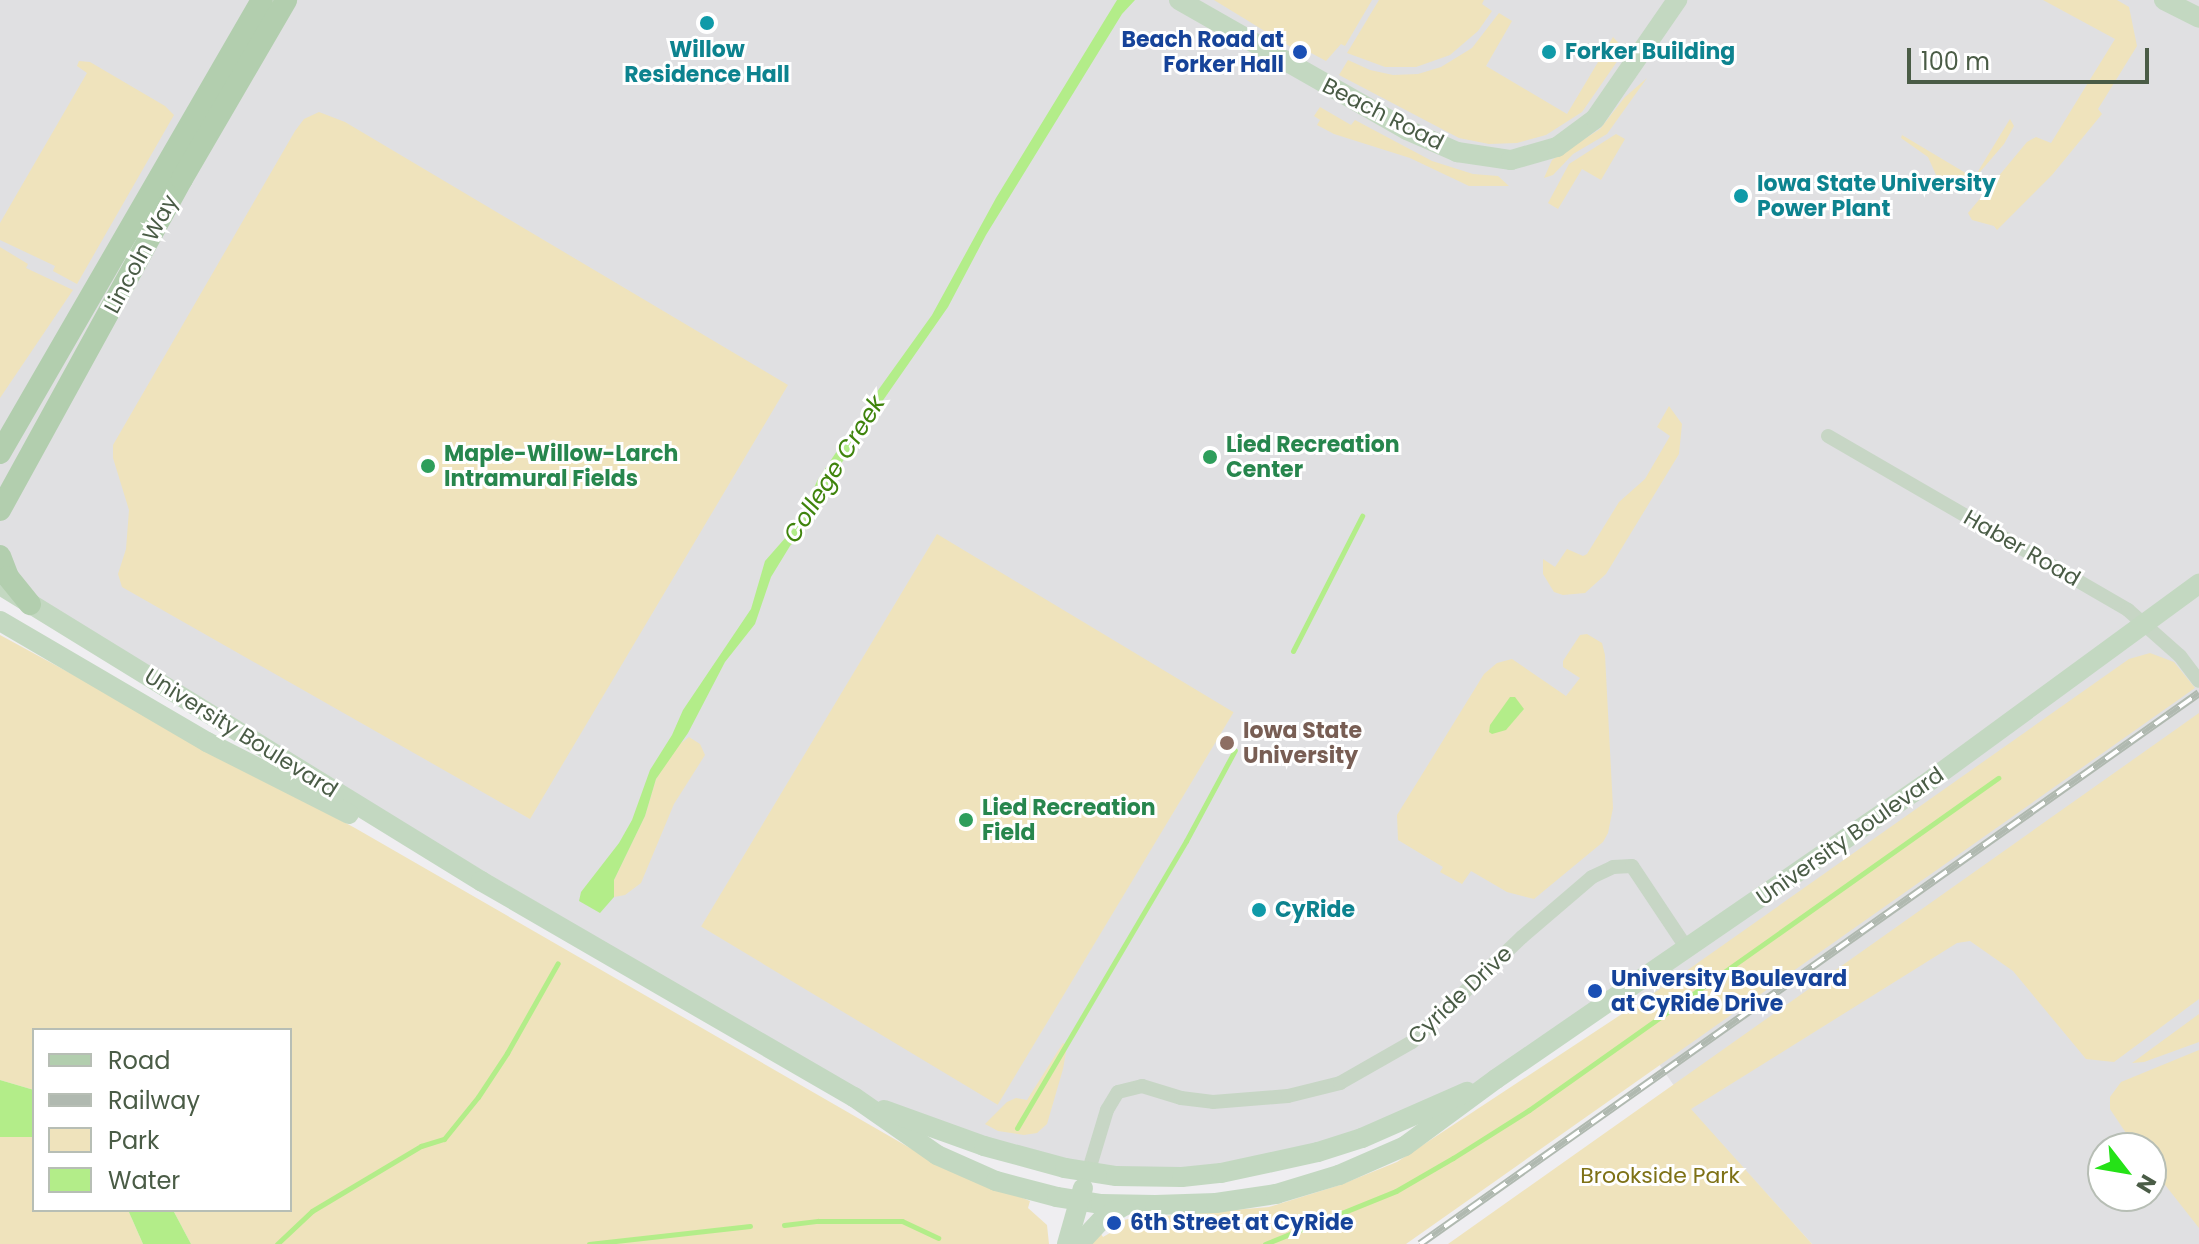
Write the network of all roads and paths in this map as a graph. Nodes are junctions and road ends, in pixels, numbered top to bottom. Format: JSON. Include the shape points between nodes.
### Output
{"nodes":[{"id":1,"x":262,"y":0,"type":"edge"},
{"id":2,"x":286,"y":0,"type":"edge"},
{"id":3,"x":1179,"y":0,"type":"edge"},
{"id":4,"x":1677,"y":0,"type":"edge"},
{"id":5,"x":2164,"y":0,"type":"edge"},
{"id":6,"x":2192,"y":9,"type":"edge"},
{"id":7,"x":1828,"y":436,"type":"dead end"},
{"id":8,"x":0,"y":453,"type":"edge"},
{"id":9,"x":5,"y":501,"type":"edge"},
{"id":10,"x":0,"y":522,"type":"edge"},
{"id":11,"x":0,"y":556,"type":"edge"},
{"id":12,"x":2199,"y":584,"type":"edge"},
{"id":13,"x":0,"y":585,"type":"edge"},
{"id":14,"x":30,"y":604,"type":"junction"},
{"id":15,"x":2146,"y":622,"type":"junction"},
{"id":16,"x":5,"y":626,"type":"edge"},
{"id":17,"x":2199,"y":681,"type":"edge"},
{"id":18,"x":481,"y":881,"type":"junction"},
{"id":19,"x":1688,"y":950,"type":"junction"},
{"id":20,"x":1496,"y":1079,"type":"junction"},
{"id":21,"x":854,"y":1097,"type":"junction"},
{"id":22,"x":1088,"y":1173,"type":"junction"},
{"id":23,"x":1079,"y":1201,"type":"junction"},
{"id":24,"x":1128,"y":1205,"type":"junction"},
{"id":25,"x":1067,"y":1244,"type":"edge"},
{"id":26,"x":1079,"y":1244,"type":"edge"}],
"edges":[{"from":1,"to":8,"type":"main road","name":"Lincoln Way"},
{"from":2,"to":9,"type":"main road","name":"Lincoln Way"},
{"from":3,"to":4,"type":"main road","name":"Beach Road","via":[[1407,130],[1457,152],[1511,160],[1557,147],[1595,119]]},
{"from":5,"to":6,"type":"main road"},
{"from":7,"to":15,"type":"street","name":"Haber Road"},
{"from":9,"to":10,"type":"main road","name":"Lincoln Way"},
{"from":11,"to":14,"type":"main road","via":[[8,577]]},
{"from":12,"to":15,"type":"main road","name":"University Boulevard"},
{"from":13,"to":14,"type":"main road","name":"University Boulevard"},
{"from":14,"to":18,"type":"main road","name":"University Boulevard"},
{"from":15,"to":17,"type":"street","name":"Haber Road"},
{"from":15,"to":19,"type":"main road","name":"University Boulevard"},
{"from":16,"to":18,"type":"main road","name":"University Boulevard","via":[[207,742]]},
{"from":18,"to":21,"type":"main road","name":"University Boulevard"},
{"from":19,"to":20,"type":"main road","name":"University Boulevard"},
{"from":19,"to":22,"type":"street","name":"Cyride Drive","via":[[1632,866],[1613,867],[1592,877],[1522,937],[1412,1042],[1340,1083],[1288,1096],[1213,1102],[1142,1086],[1118,1092],[1107,1110]]},
{"from":20,"to":22,"type":"main road","name":"University Boulevard","via":[[1362,1138],[1260,1166],[1182,1177]]},
{"from":20,"to":24,"type":"main road","name":"University Boulevard","via":[[1405,1146],[1329,1179],[1247,1199]]},
{"from":21,"to":22,"type":"main road","name":"University Boulevard","via":[[984,1146]]},
{"from":21,"to":23,"type":"main road","name":"University Boulevard","via":[[937,1155],[971,1171]]},
{"from":22,"to":23,"type":"main road"},
{"from":23,"to":24,"type":"main road","name":"University Boulevard"},
{"from":23,"to":25,"type":"main road"},
{"from":24,"to":26,"type":"main road","via":[[1103,1218]]}]}
